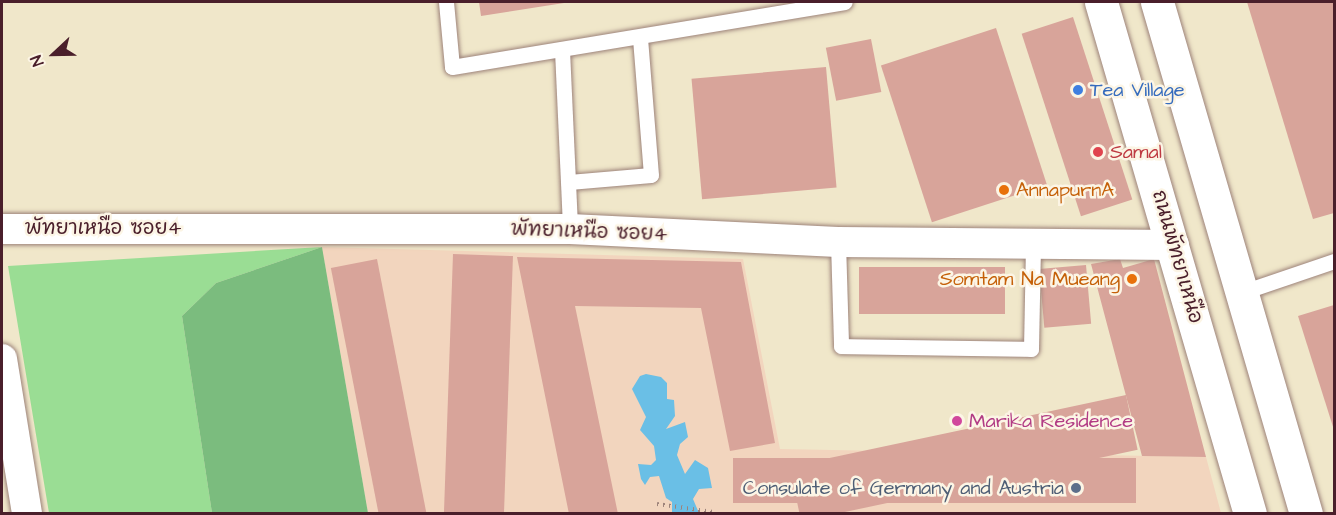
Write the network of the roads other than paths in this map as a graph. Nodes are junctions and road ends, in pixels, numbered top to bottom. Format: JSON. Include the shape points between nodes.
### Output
{"nodes":[{"id":1,"x":446,"y":2,"type":"edge"},
{"id":2,"x":845,"y":2,"type":"edge"},
{"id":3,"x":1101,"y":2,"type":"edge"},
{"id":4,"x":1157,"y":2,"type":"edge"},
{"id":5,"x":640,"y":36,"type":"junction"},
{"id":6,"x":562,"y":50,"type":"junction"},
{"id":7,"x":569,"y":182,"type":"junction"},
{"id":8,"x":2,"y":228,"type":"edge"},
{"id":9,"x":570,"y":230,"type":"junction"},
{"id":10,"x":838,"y":242,"type":"junction"},
{"id":11,"x":1033,"y":242,"type":"junction"},
{"id":12,"x":1174,"y":245,"type":"junction"},
{"id":13,"x":1335,"y":261,"type":"edge"},
{"id":14,"x":1243,"y":292,"type":"junction"},
{"id":15,"x":2,"y":359,"type":"edge"},
{"id":16,"x":27,"y":513,"type":"edge"},
{"id":17,"x":1250,"y":513,"type":"edge"},
{"id":18,"x":1306,"y":513,"type":"edge"}],
"edges":[{"from":1,"to":6,"type":"lane","via":[[452,67]]},
{"from":2,"to":5,"type":"lane"},
{"from":3,"to":12,"type":"main road","name":"ถนนพัทยาเหนือ"},
{"from":4,"to":14,"type":"main road"},
{"from":5,"to":6,"type":"lane"},
{"from":5,"to":7,"type":"lane","via":[[651,175]]},
{"from":6,"to":7,"type":"lane"},
{"from":7,"to":9,"type":"lane"},
{"from":8,"to":9,"type":"street","name":"พัทยาเหนือ ซอย4"},
{"from":9,"to":10,"type":"street","name":"พัทยาเหนือ ซอย4"},
{"from":10,"to":11,"type":"street","name":"พัทยาเหนือ ซอย4"},
{"from":10,"to":11,"type":"lane","via":[[841,346],[1031,349]]},
{"from":11,"to":12,"type":"street","name":"พัทยาเหนือ ซอย4"},
{"from":12,"to":17,"type":"main road","name":"ถนนพัทยาเหนือ"},
{"from":13,"to":14,"type":"lane"},
{"from":14,"to":18,"type":"main road"},
{"from":15,"to":16,"type":"street"}]}
